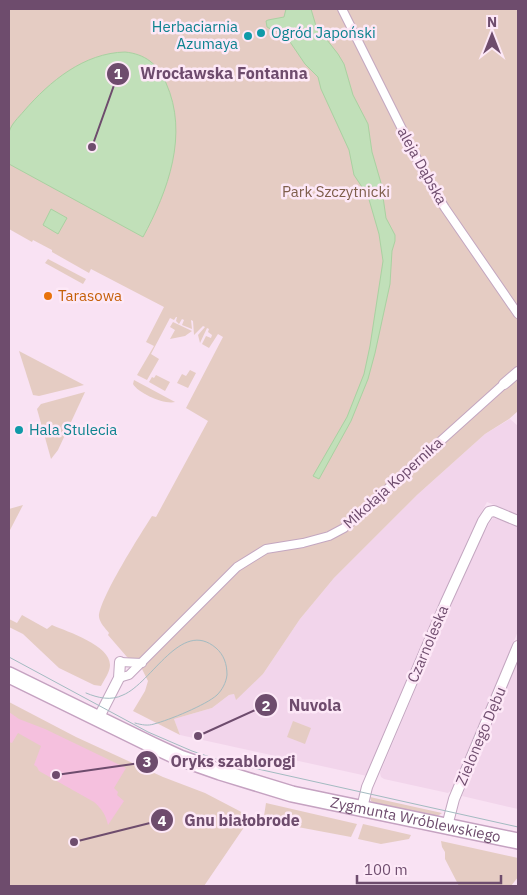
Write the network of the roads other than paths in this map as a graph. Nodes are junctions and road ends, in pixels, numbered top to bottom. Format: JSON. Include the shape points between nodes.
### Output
{"nodes":[{"id":1,"x":342,"y":9,"type":"edge"},
{"id":2,"x":518,"y":314,"type":"edge"},
{"id":3,"x":518,"y":372,"type":"edge"},
{"id":4,"x":504,"y":384,"type":"joint"},
{"id":5,"x":518,"y":521,"type":"edge"},
{"id":6,"x":518,"y":646,"type":"edge"},
{"id":7,"x":120,"y":662,"type":"joint"},
{"id":8,"x":142,"y":663,"type":"junction"},
{"id":9,"x":9,"y":675,"type":"edge"},
{"id":10,"x":119,"y":678,"type":"junction"},
{"id":11,"x":98,"y":719,"type":"junction"},
{"id":12,"x":362,"y":808,"type":"junction"},
{"id":13,"x":446,"y":826,"type":"junction"},
{"id":14,"x":518,"y":841,"type":"edge"}],
"edges":[{"from":1,"to":2,"type":"street","name":"aleja Dąbska","via":[[427,179]]},
{"from":3,"to":4,"type":"street","name":"Mikołaja Kopernika"},
{"from":4,"to":8,"type":"street","name":"Mikołaja Kopernika","via":[[344,528],[329,536],[266,549],[237,567]]},
{"from":5,"to":12,"type":"street","name":"Czarnoleska","via":[[494,511],[489,512],[483,521],[367,787]]},
{"from":6,"to":13,"type":"street","name":"Zielonego Dębu","via":[[454,799]]},
{"from":7,"to":8,"type":"street"},
{"from":7,"to":10,"type":"street"},
{"from":8,"to":10,"type":"street","name":"Mikołaja Kopernika","via":[[129,675]]},
{"from":9,"to":11,"type":"main road","name":"Zygmunta Wróblewskiego"},
{"from":10,"to":11,"type":"street"},
{"from":11,"to":12,"type":"main road","name":"Zygmunta Wróblewskiego","via":[[201,766],[292,794]]},
{"from":12,"to":13,"type":"main road","name":"Zygmunta Wróblewskiego"},
{"from":13,"to":14,"type":"main road","name":"Zygmunta Wróblewskiego"}]}
